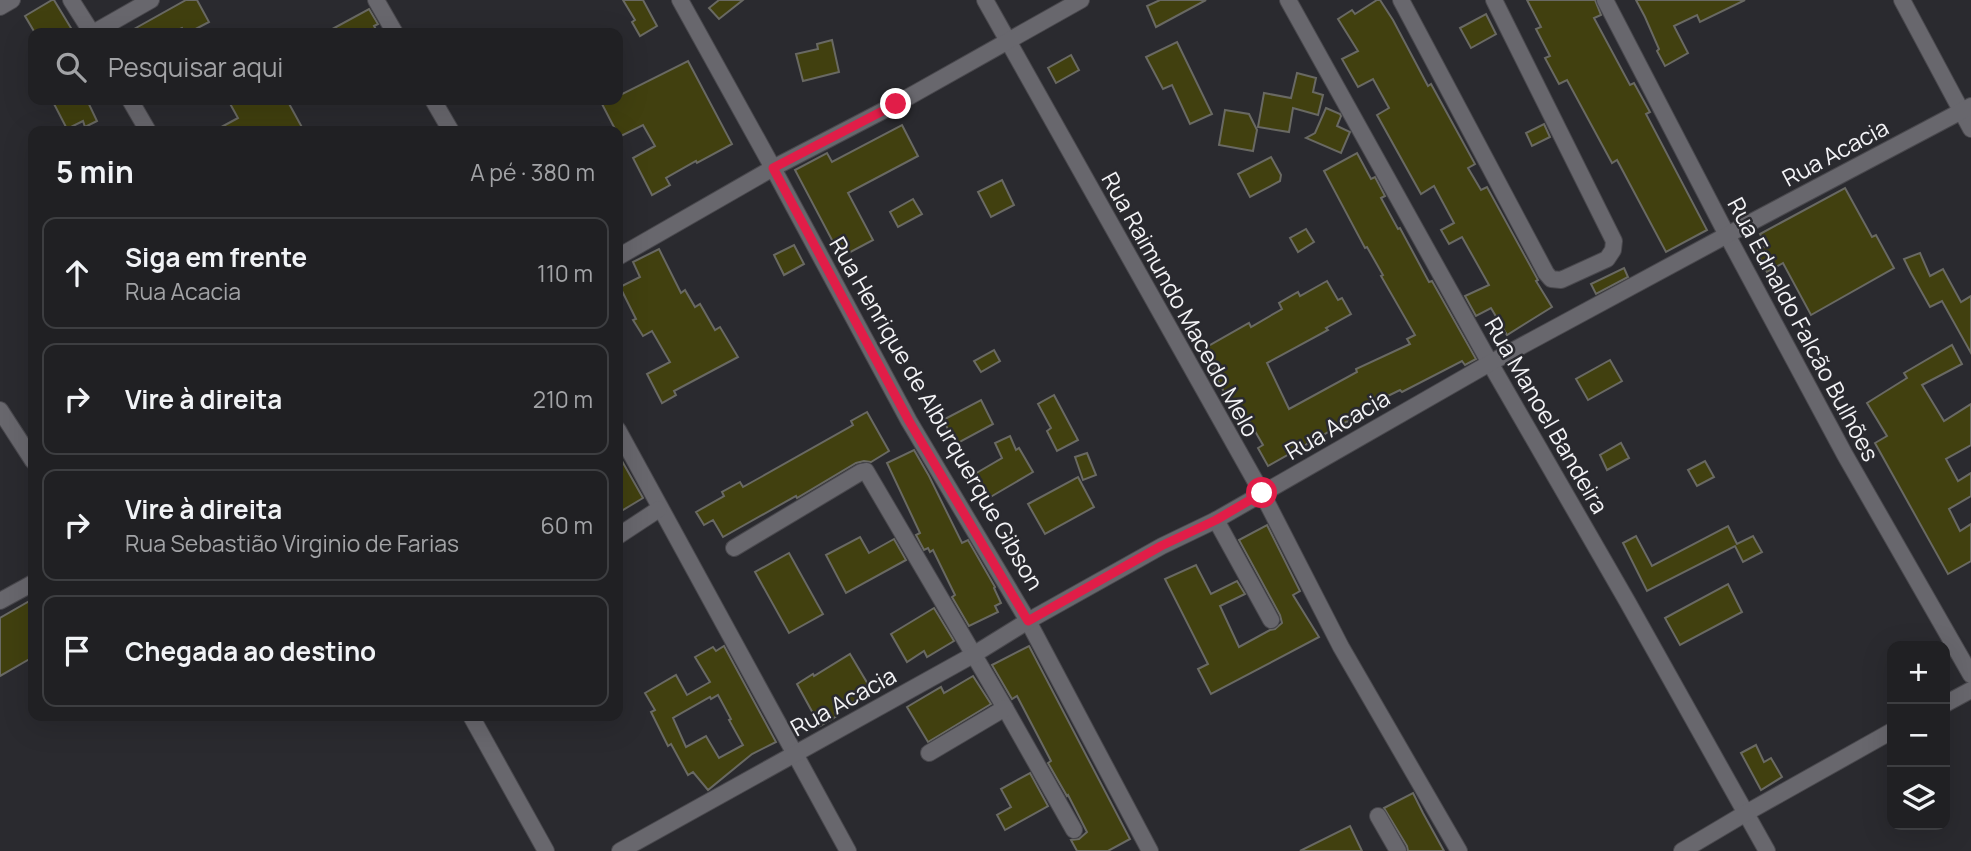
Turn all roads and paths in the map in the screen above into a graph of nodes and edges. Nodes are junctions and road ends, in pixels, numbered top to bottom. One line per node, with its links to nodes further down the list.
1 (12, 0): 13 (street)
2 (71, 0): 14 (street)
3 (151, 0): 15 (street)
4 (376, 0): 16 (street)
5 (680, 0): 24 (street, Rua Henrique de Alburquerque Gibson)
6 (985, 0): 17 (street, Rua Raimundo Macedo Melo)
7 (1081, 0): 17 (street)
8 (1288, 0): 27 (street, Rua Manoel Bandeira)
9 (1401, 0): 10 (street)
10 (1494, 0)
11 (1605, 0): 25 (street, Rua Ednaldo Falcão Bulhões)
12 (1902, 0): 20 (street)
13 (0, 7)
14 (90, 28)
15 (102, 28)
16 (392, 28)
17 (1007, 42): 24 (street); 31 (street, Rua Raimundo Macedo Melo)
18 (133, 105): 21 (street)
19 (436, 105): 22 (street)
20 (1966, 109): 23 (street); 25 (street, Rua Acacia)
21 (145, 126)
22 (449, 126)
23 (1971, 129)
24 (773, 168): 26 (street); 38 (street, Rua Henrique de Alburquerque Gibson)
25 (1727, 235): 27 (street, Rua Acacia); 41 (street, Rua Ednaldo Falcão Bulhões)
26 (623, 254)
27 (1490, 363): 31 (street, Rua Acacia); 49 (street, Rua Manoel Bandeira)
28 (0, 410): 30 (street)
29 (623, 440): 32 (street)
30 (28, 453)
31 (1262, 493): 33 (street, Rua Acacia); 57 (street, Rua Raimundo Macedo Melo)
32 (659, 509): 34 (street); 47 (street)
33 (1216, 520): 38 (street, Rua Acacia); 39 (street)
34 (623, 533)
35 (734, 548): 40 (street)
36 (28, 586): 37 (street)
37 (0, 601)
38 (1028, 621): 40 (street, Rua Acacia); 55 (street, Rua Henrique de Alburquerque Gibson)
39 (1271, 621)
40 (973, 654): 44 (street); 47 (street, Rua Acacia)
41 (1971, 675)
42 (1971, 690): 43 (street)
43 (1950, 701)
44 (1005, 708): 48 (street); 51 (street)
45 (474, 721): 52 (street)
46 (1887, 734): 49 (street)
47 (794, 753): 53 (street, Rua Acacia); 54 (street)
48 (929, 753)
49 (1746, 813): 58 (street); 59 (street, Rua Manoel Bandeira)
50 (1378, 816): 56 (street)
51 (1074, 830)
52 (547, 851)
53 (620, 851)
54 (848, 851)
55 (1150, 851)
56 (1398, 851)
57 (1459, 851)
58 (1682, 851)
59 (1767, 851)

